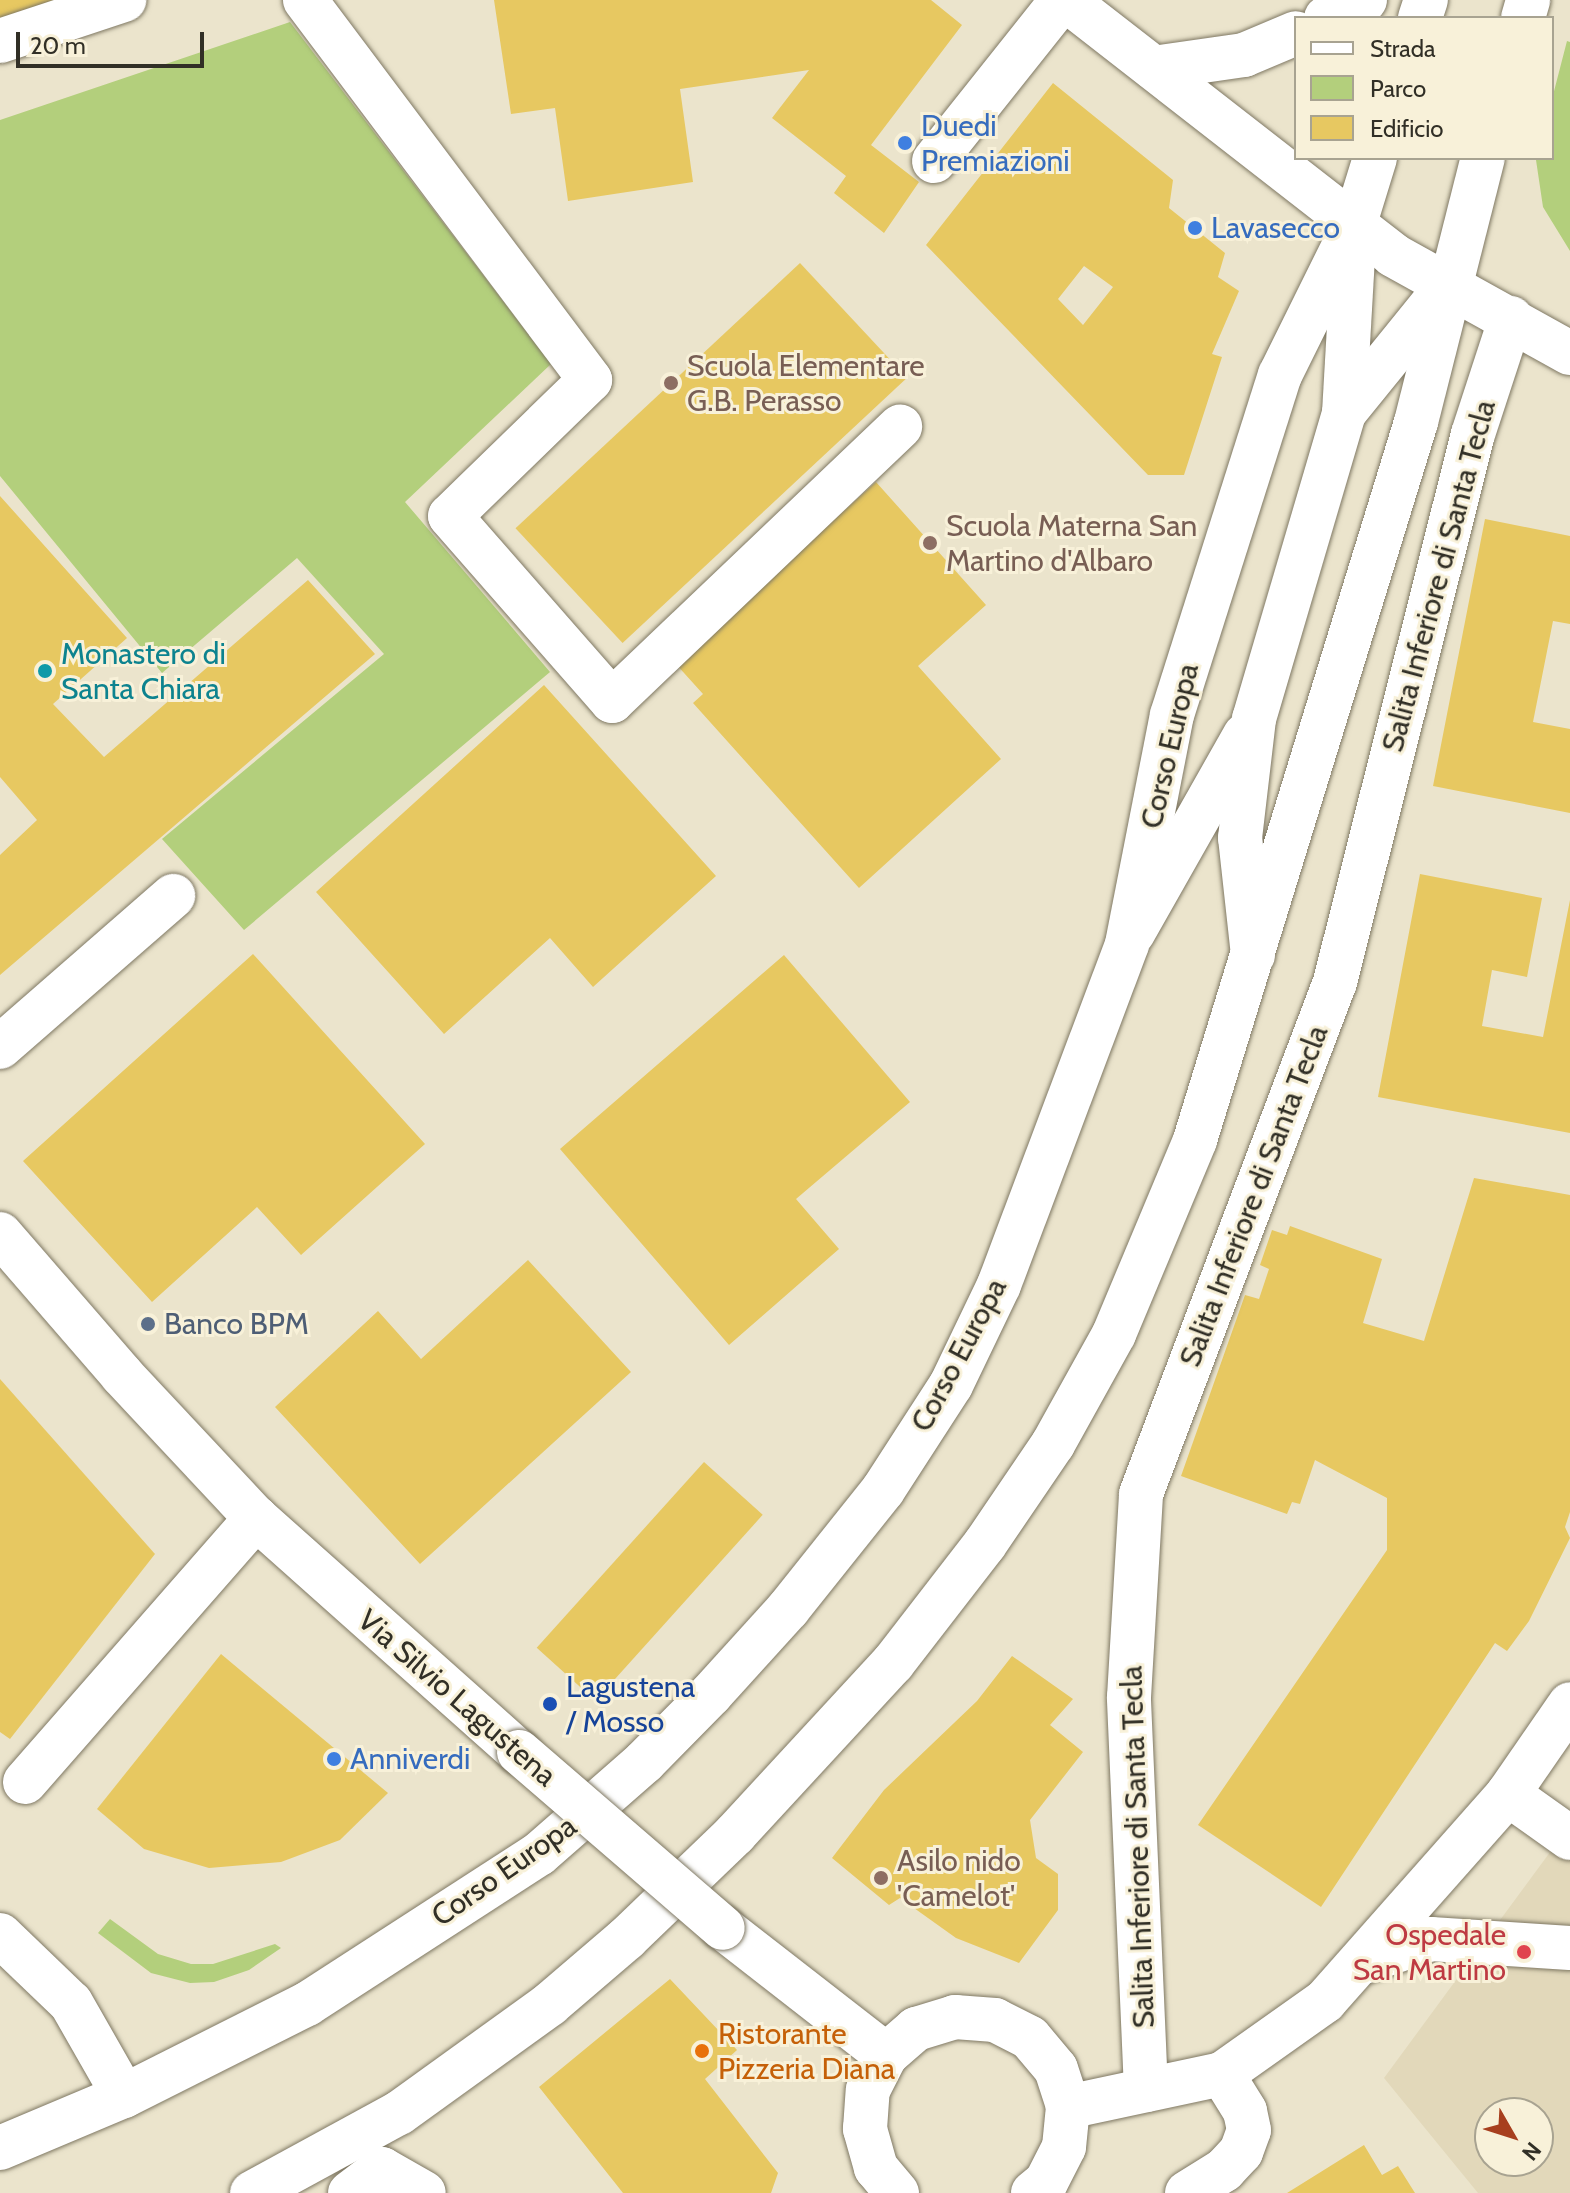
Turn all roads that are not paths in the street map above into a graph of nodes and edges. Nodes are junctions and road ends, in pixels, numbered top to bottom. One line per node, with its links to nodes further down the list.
1 (124, 0): 7 (street)
2 (305, 0): 17 (street)
3 (1064, 0): 8 (street); 11 (street)
4 (1365, 0): 5 (street)
5 (1330, 16)
6 (1294, 34): 8 (street)
7 (0, 41)
8 (1154, 68): 12 (street)
9 (1374, 160): 12 (street, Corso Europa)
10 (1482, 160): 13 (street)
11 (934, 161)
12 (1355, 223): 13 (street); 16 (street); 20 (street, Corso Europa)
13 (1447, 286): 14 (street); 16 (street); 21 (street)
14 (1511, 318): 15 (street); 35 (street, Salita Inferiore di Santa Tecla)
15 (1570, 353)
16 (1344, 413): 18 (street)
17 (900, 427)
18 (1254, 719): 20 (street); 21 (street)
19 (173, 896): 22 (street)
20 (1127, 944): 36 (street, Corso Europa)
21 (1253, 955): 39 (street)
22 (0, 1047)
23 (0, 1234): 24 (street, Via Silvio Lagustena)
24 (256, 1518): 26 (street); 33 (street, Via Silvio Lagustena, bridge)
25 (1570, 1704): 27 (street)
26 (25, 1782)
27 (1508, 1794): 28 (street); 31 (street)
28 (1570, 1838)
29 (0, 1935): 32 (street)
30 (1570, 1948): 31 (street)
31 (1359, 1964): 34 (street)
32 (16, 1971): 36 (street)
33 (886, 2055): 37 (street); 42 (street)
34 (1222, 2074): 35 (street); 44 (street)
35 (1146, 2090): 37 (street)
36 (124, 2096): 38 (street, Corso Europa)
37 (1068, 2107): 43 (street)
38 (0, 2148)
39 (252, 2193)
40 (350, 2193): 41 (street)
41 (424, 2193)
42 (897, 2193)
43 (1033, 2193)
44 (1187, 2193)

